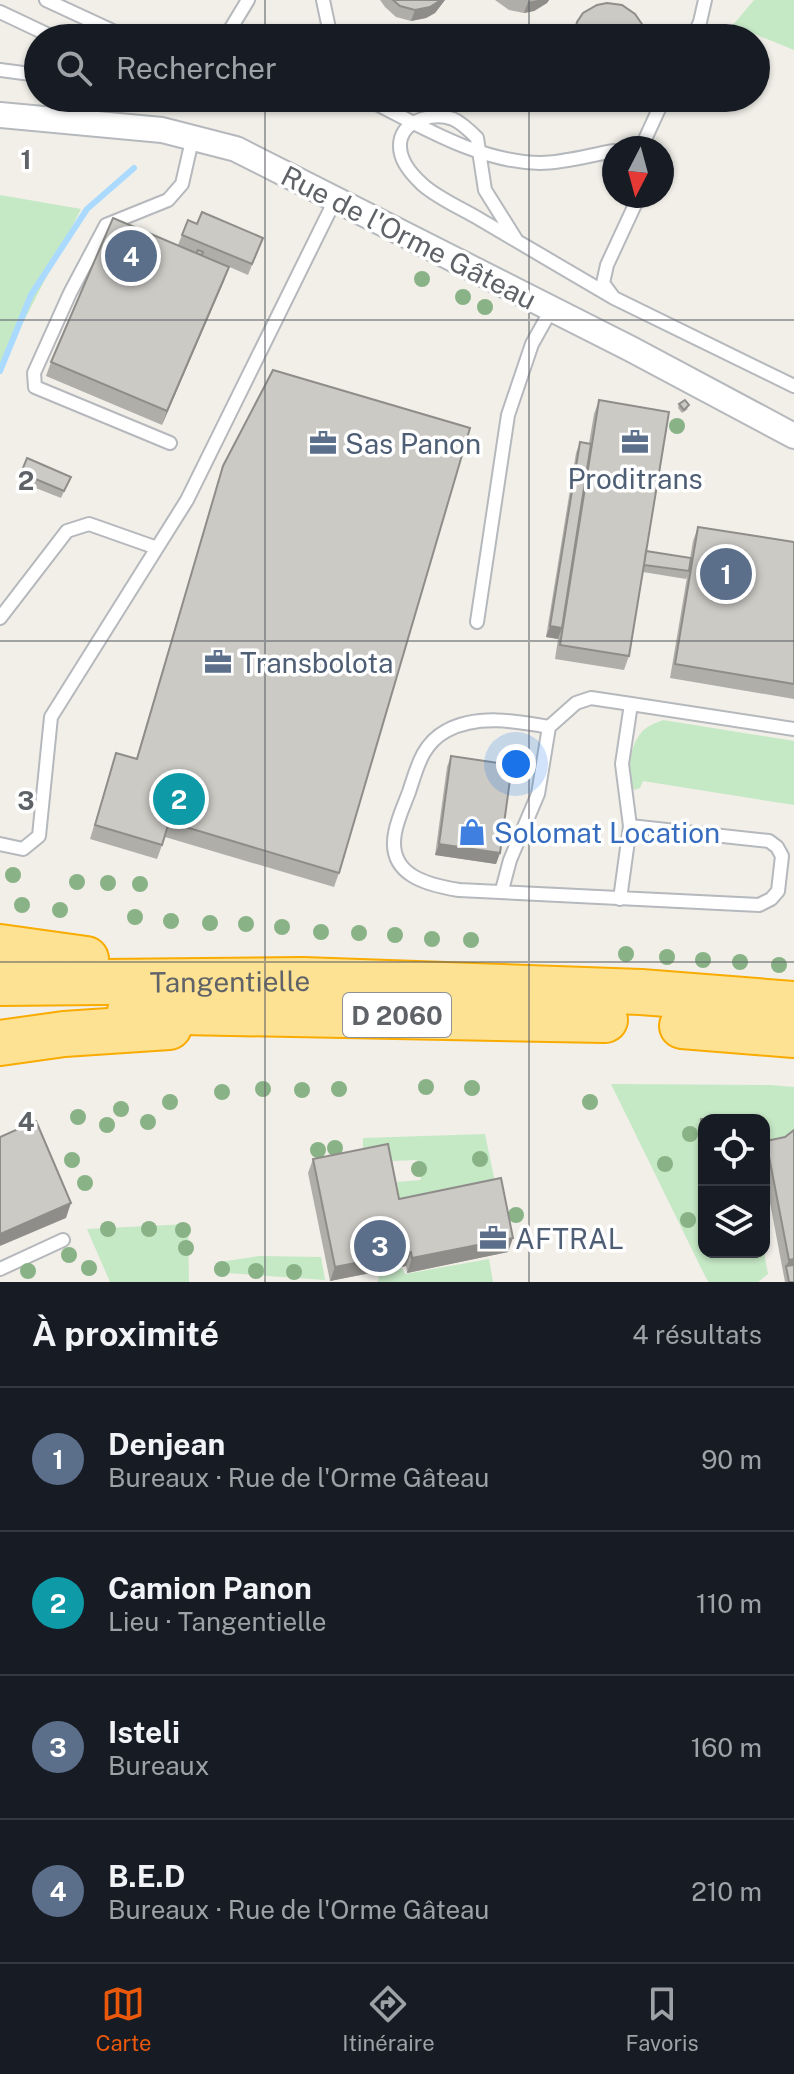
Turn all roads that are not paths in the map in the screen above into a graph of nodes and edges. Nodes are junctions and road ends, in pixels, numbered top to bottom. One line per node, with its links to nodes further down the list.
1 (46, 0): 7 (lane)
2 (248, 0): 8 (lane)
3 (323, 0): 9 (lane)
4 (705, 0): 10 (lane)
5 (0, 12): 6 (lane)
6 (25, 24)
7 (98, 24)
8 (233, 24)
9 (328, 24)
10 (699, 24)
11 (0, 70): 12 (lane)
12 (24, 73)
13 (394, 112): 16 (lane)
14 (658, 112): 18 (lane)
15 (0, 115): 17 (street, Rue de l'Orme Gâteau)
16 (414, 122): 19 (lane); 19 (lane); 23 (lane)
17 (193, 136): 21 (street, Rue de l'Orme Gâteau); 28 (lane)
18 (647, 136)
19 (479, 151): 20 (lane); 23 (lane)
20 (602, 153)
21 (336, 198): 25 (street, Rue de l'Orme Gâteau); 29 (lane)
22 (633, 208): 24 (lane)
23 (517, 241): 24 (lane)
24 (614, 298): 26 (lane)
25 (551, 310): 27 (street, Rue de l'Orme Gâteau); 31 (lane)
26 (794, 386)
27 (794, 436)
28 (170, 443)
29 (157, 548): 30 (lane); 36 (lane)
30 (0, 618)
31 (477, 622)
32 (631, 704): 33 (lane); 34 (lane); 35 (lane)
33 (549, 727): 37 (lane); 37 (lane)
34 (794, 729)
35 (630, 826): 38 (lane); 38 (lane)
36 (0, 844)
37 (502, 890): 38 (lane)
38 (620, 899)
39 (0, 947): 40 (highway)
40 (303, 980): 41 (highway, Tangentielle / D 2060); 42 (highway, Tangentielle / D 2060)
41 (0, 983)
42 (794, 1004)
43 (0, 1012): 44 (highway, Tangentielle / D 2060)
44 (487, 1016): 45 (highway, Tangentielle / D 2060); 46 (highway)
45 (794, 1035)
46 (0, 1043)
47 (63, 1240): 48 (lane)
48 (0, 1269)

